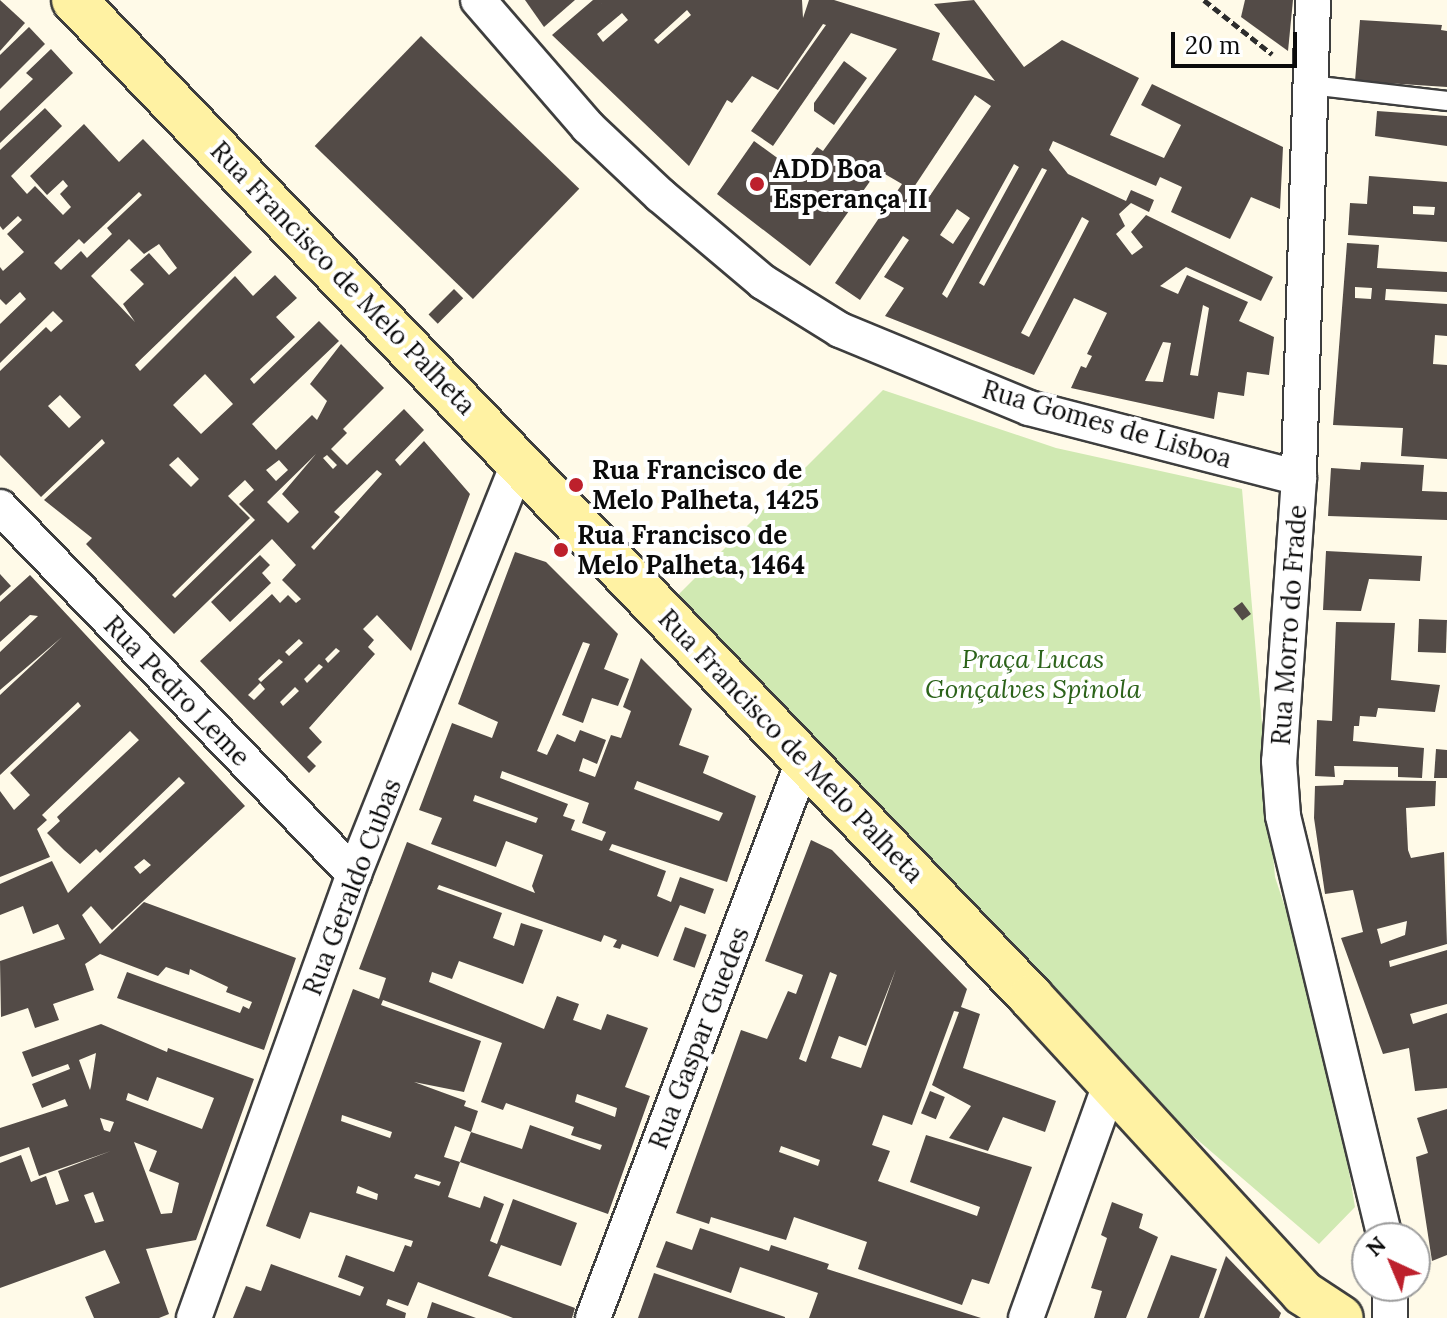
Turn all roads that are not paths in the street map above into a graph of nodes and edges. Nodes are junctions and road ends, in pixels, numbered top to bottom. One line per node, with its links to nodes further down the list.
1 (74, 0): 6 (main road, Rua Francisco de Melo Palheta)
2 (478, 0): 7 (street, Rua Gomes de Lisboa)
3 (1313, 0): 4 (street, Rua Morro do Frade)
4 (1311, 85): 5 (lane); 7 (street, Rua Morro do Frade)
5 (1447, 101)
6 (519, 461): 9 (main road, Rua Francisco de Melo Palheta); 10 (street, Rua Geraldo Cubas)
7 (1299, 478): 12 (street, Rua Morro do Frade)
8 (0, 507): 10 (street, Rua Pedro Leme)
9 (804, 759): 11 (main road, Rua Francisco de Melo Palheta); 14 (street, Rua Gaspar Guedes)
10 (354, 874): 13 (street, Rua Geraldo Cubas)
11 (1111, 1082): 15 (street); 16 (main road, Rua Francisco de Melo Palheta)
12 (1381, 1222)
13 (194, 1318)
14 (593, 1318)
15 (1026, 1318)
16 (1341, 1318)

